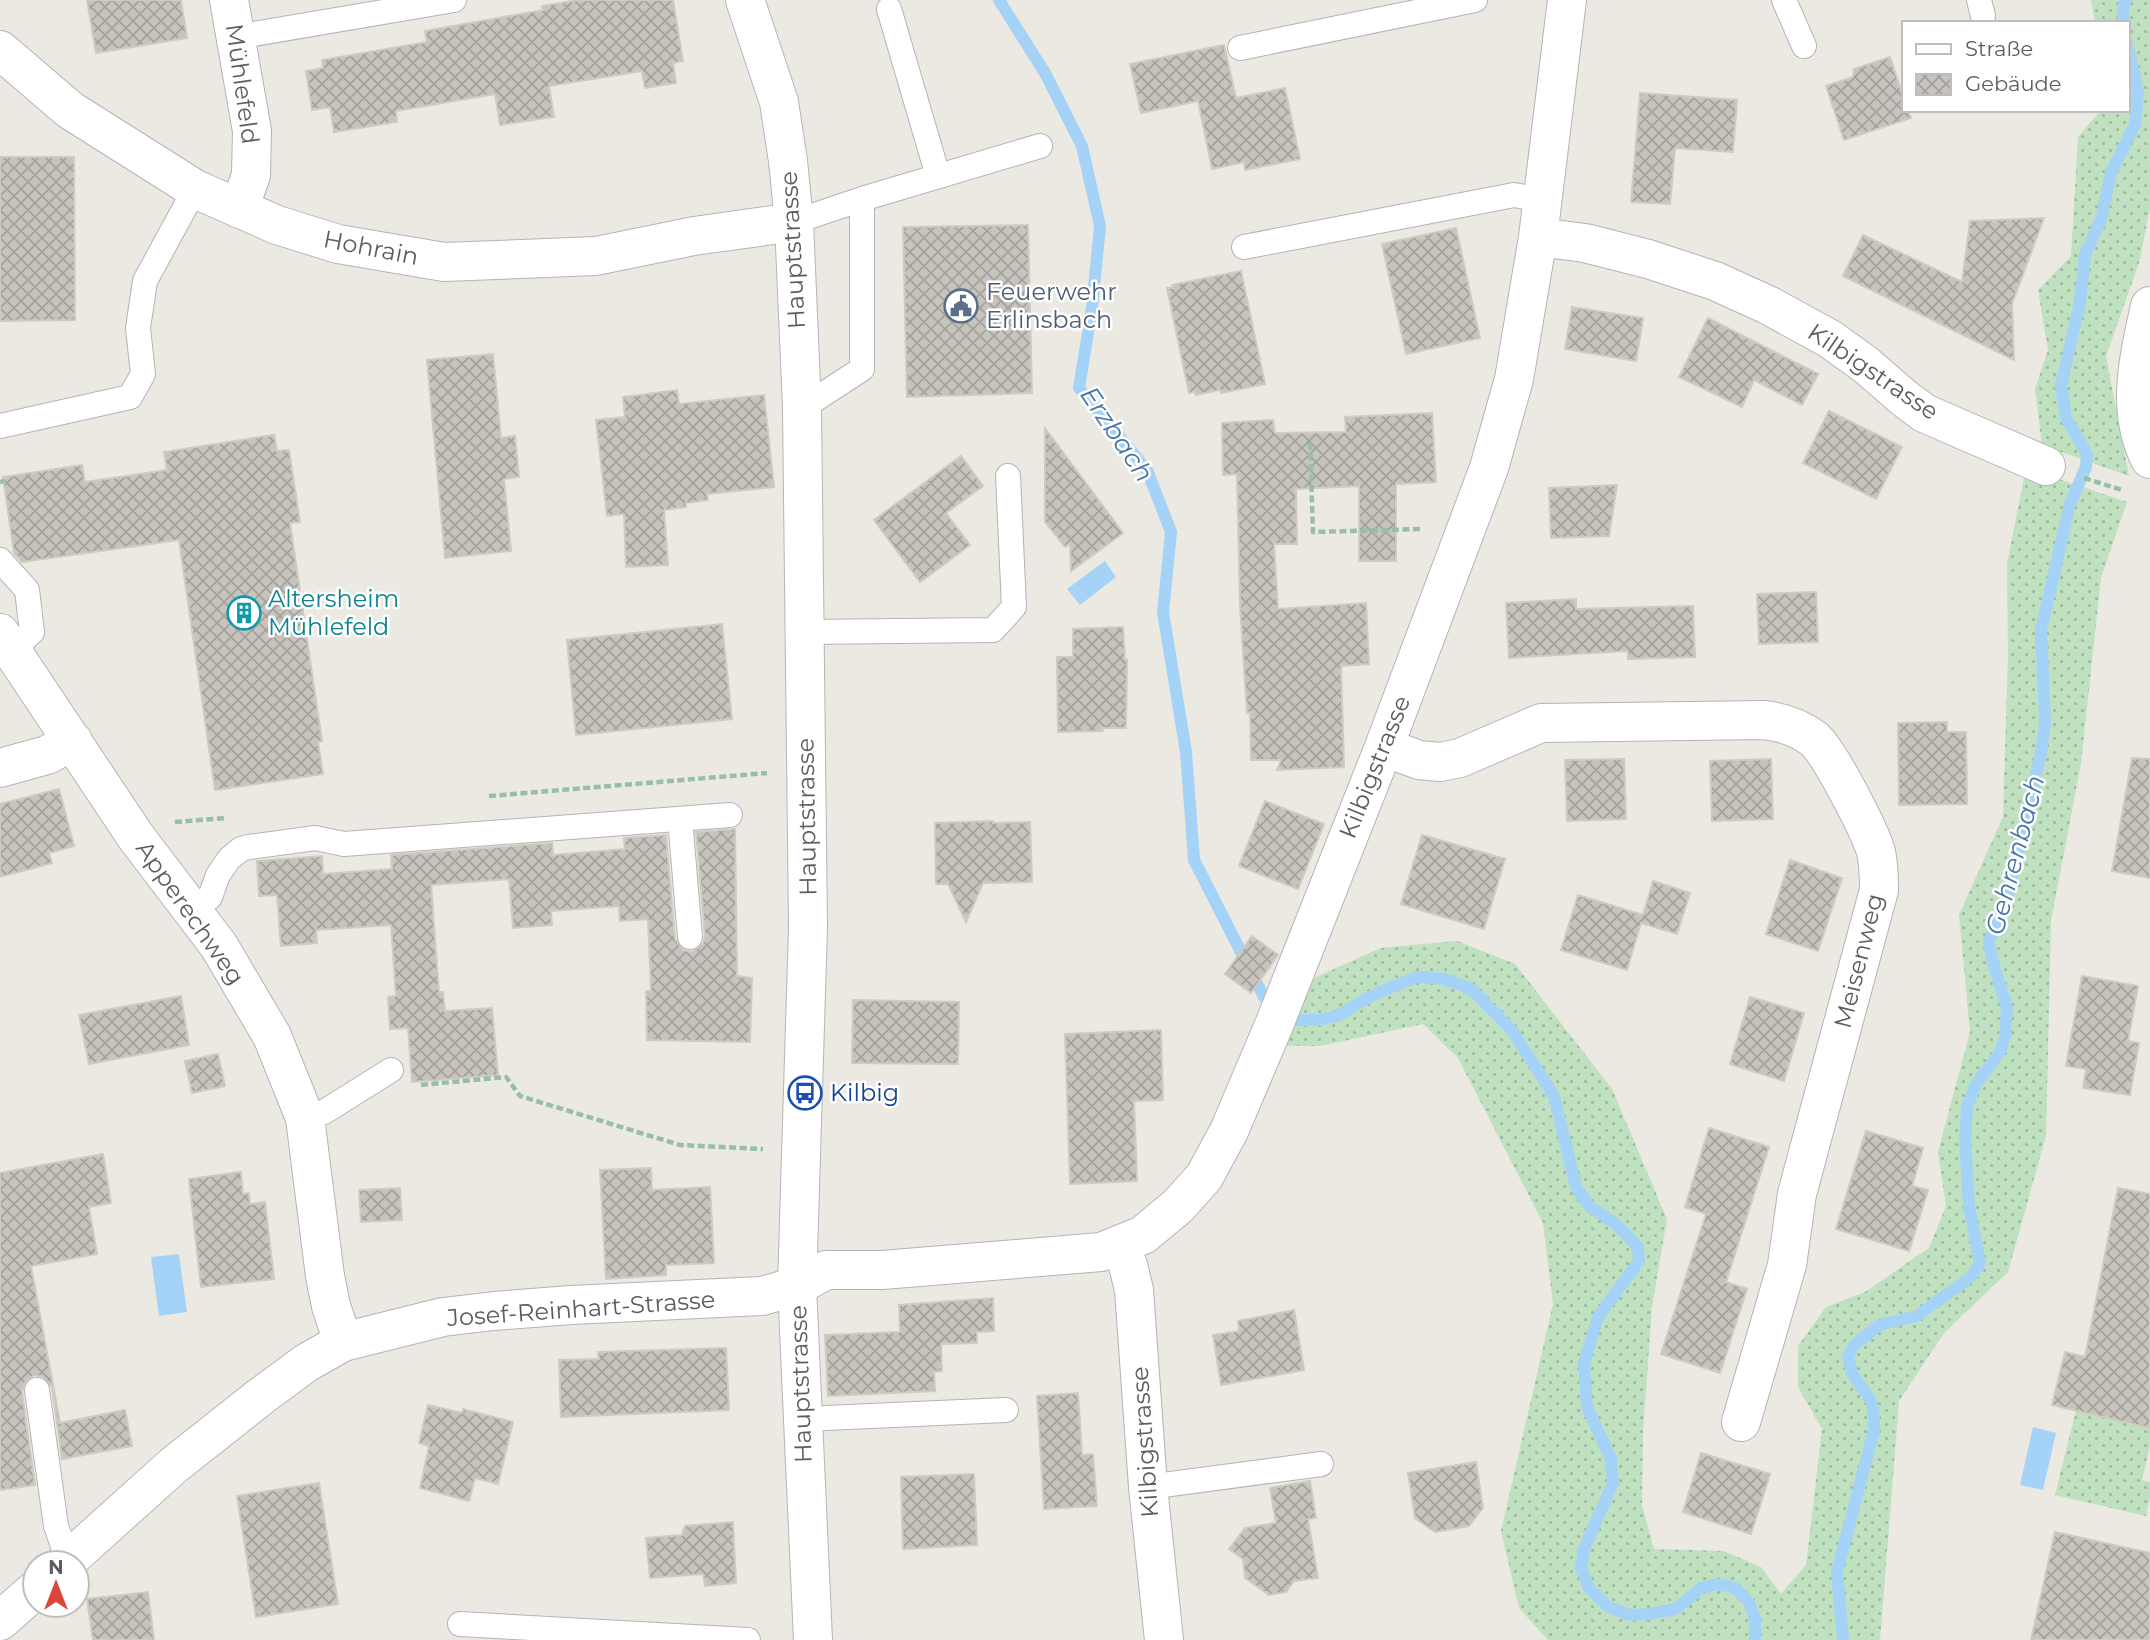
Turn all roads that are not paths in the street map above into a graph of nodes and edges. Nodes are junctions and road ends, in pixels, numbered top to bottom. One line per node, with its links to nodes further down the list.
1 (229, 0): 8 (street, Mühlefeld)
2 (454, 0): 8 (lane)
3 (745, 0): 18 (street, Hauptstrasse)
4 (1475, 0): 10 (lane)
5 (1567, 0): 17 (street, Kilbigstrasse)
6 (1784, 0): 9 (lane)
7 (889, 9): 13 (lane)
8 (236, 37): 16 (street, Mühlefeld)
9 (1804, 46)
10 (1240, 48)
11 (0, 50): 14 (street, Hohrain)
12 (1040, 146): 13 (lane)
13 (938, 176): 15 (lane)
14 (195, 189): 16 (street, Hohrain); 22 (lane)
15 (862, 199): 18 (lane); 21 (lane)
16 (239, 209): 18 (street, Hohrain)
17 (1541, 219): 19 (lane); 24 (street, Kilbigstrasse); 30 (street, Kilbigstrasse)
18 (794, 222): 21 (street, Hauptstrasse)
19 (1244, 247)
20 (2150, 306): 23 (street)
21 (802, 408): 27 (street, Hauptstrasse)
22 (0, 426)
23 (2150, 459)
24 (2046, 466)
25 (1009, 477): 27 (lane)
26 (0, 560): 28 (lane)
27 (804, 632): 39 (street, Hauptstrasse)
28 (6, 642): 29 (street, Apperechweg)
29 (73, 741): 31 (street); 34 (street, Apperechweg)
30 (1384, 747): 38 (street, Kilbigstrasse); 44 (street, Meisenweg)
31 (0, 768)
32 (730, 815): 33 (lane)
33 (680, 818): 34 (lane); 35 (lane)
34 (192, 911): 37 (street, Apperechweg)
35 (690, 936)
36 (391, 1070): 37 (lane)
37 (305, 1118): 40 (street, Apperechweg)
38 (1119, 1246): 39 (street, Kilbigstrasse); 46 (street, Kilbigstrasse)
39 (797, 1286): 40 (street, Josef-Reinhart-Strasse); 43 (street, Hauptstrasse)
40 (343, 1342): 48 (street, Josef-Reinhart-Strasse)
41 (37, 1390): 47 (lane)
42 (1006, 1410): 43 (lane)
43 (803, 1419): 53 (street, Hauptstrasse)
44 (1741, 1422)
45 (1321, 1464): 46 (lane)
46 (1148, 1488): 54 (street, Kilbigstrasse)
47 (63, 1549)
48 (81, 1549)
49 (21, 1602): 50 (street)
50 (0, 1621)
51 (460, 1624): 52 (lane)
52 (748, 1640)
53 (813, 1640)
54 (1164, 1640)

